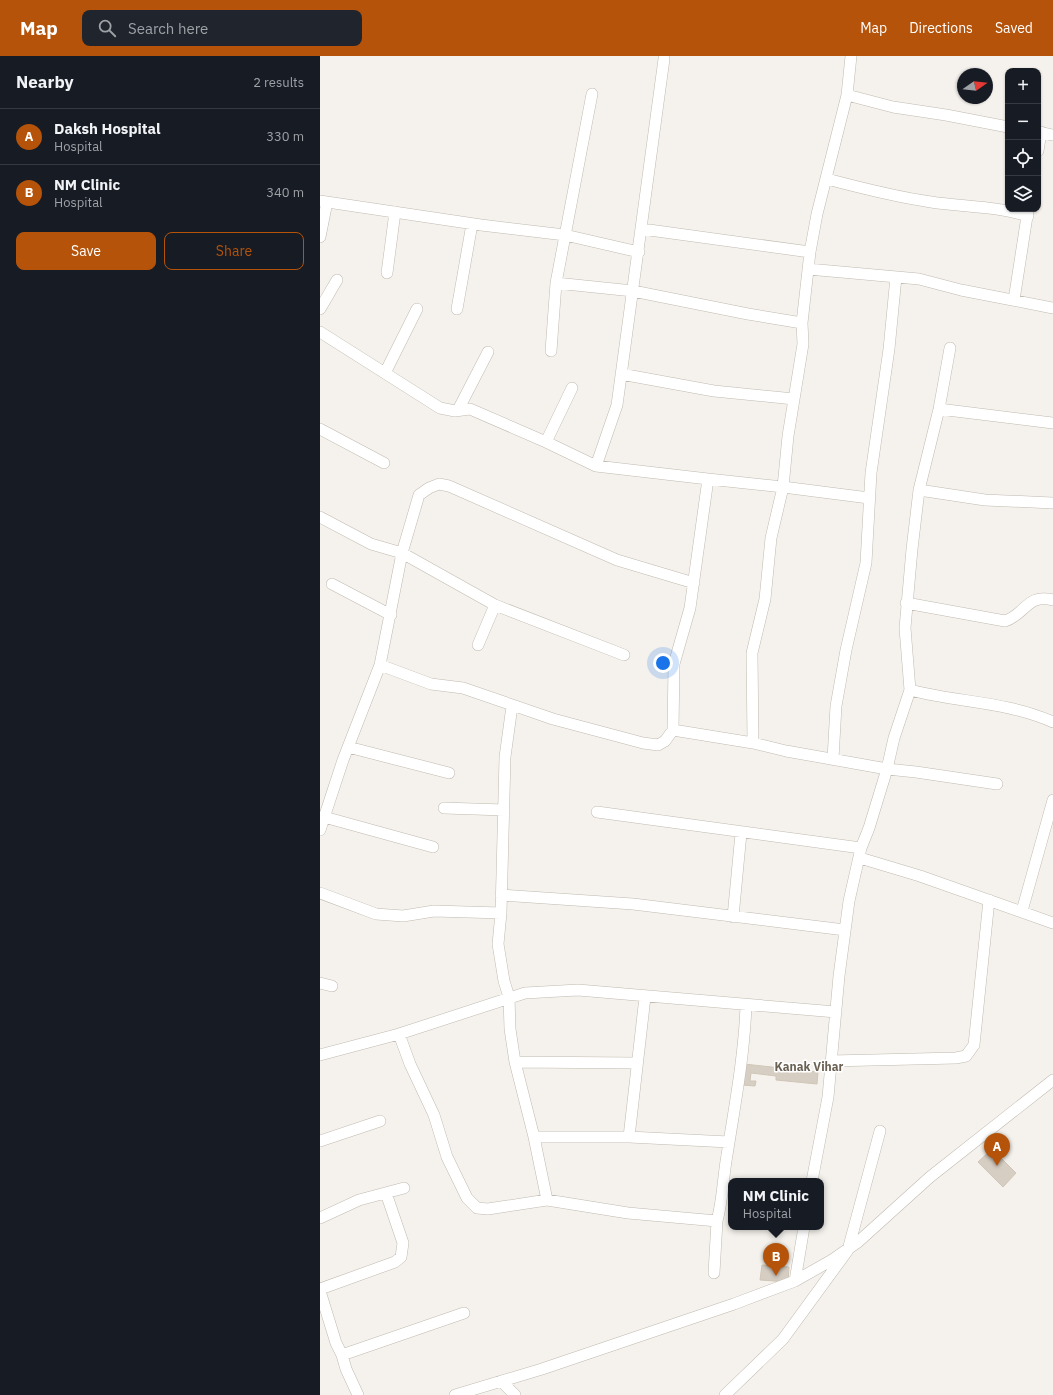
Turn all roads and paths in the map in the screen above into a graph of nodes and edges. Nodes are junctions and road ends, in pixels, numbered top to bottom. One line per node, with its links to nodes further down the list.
1 (851, 56): 4 (street)
2 (664, 59): 14 (street)
3 (592, 94): 15 (street)
4 (847, 95): 5 (street); 8 (street)
5 (1005, 126)
6 (1041, 132): 7 (street)
7 (1053, 135)
8 (827, 179): 10 (street); 18 (street)
9 (324, 201): 11 (street); 16 (street)
10 (1005, 209)
11 (395, 212): 13 (street); 20 (street)
12 (1028, 212): 25 (street)
13 (472, 224): 15 (street); 29 (street)
14 (642, 229): 17 (street); 18 (street)
15 (565, 235): 17 (street); 23 (street)
16 (320, 237)
17 (639, 252): 24 (street)
18 (810, 252): 19 (street)
19 (808, 269): 21 (street); 30 (street)
20 (387, 273)
21 (896, 277): 25 (street); 49 (street)
22 (338, 280): 28 (street)
23 (556, 283): 24 (street); 33 (street)
24 (633, 291): 30 (street); 36 (street)
25 (1014, 300): 27 (street)
26 (417, 308): 35 (street)
27 (1053, 308)
28 (320, 309)
29 (456, 309)
30 (802, 323): 38 (street)
31 (320, 332): 35 (street)
32 (950, 348): 39 (street)
33 (550, 351)
34 (488, 352): 40 (street)
35 (385, 373): 40 (street)
36 (621, 374): 38 (street); 45 (street)
37 (572, 388): 43 (street)
38 (794, 399): 47 (street)
39 (939, 409): 41 (street); 48 (street)
40 (458, 410): 43 (street)
41 (1053, 423)
42 (320, 429): 44 (street)
43 (546, 442): 45 (street)
44 (384, 464)
45 (596, 466): 46 (street)
46 (708, 479): 47 (street); 53 (street)
47 (783, 487): 49 (street); 66 (street)
48 (919, 490): 50 (street); 56 (street)
49 (869, 498): 68 (street)
50 (1053, 502)
51 (320, 516): 52 (street)
52 (402, 553): 53 (street); 57 (street); 58 (street)
53 (694, 583): 65 (street)
54 (332, 584): 58 (street)
55 (1053, 600): 56 (street)
56 (906, 604): 62 (street)
57 (495, 605): 59 (street); 60 (street)
58 (391, 615): 61 (street)
59 (478, 645)
60 (624, 655)
61 (380, 665): 63 (street); 67 (street)
62 (910, 690): 64 (street); 69 (street)
63 (512, 706): 65 (street); 74 (street)
64 (1053, 722)
65 (673, 730): 66 (street)
66 (753, 743): 68 (street)
67 (348, 747): 70 (street); 76 (street)
68 (833, 759): 69 (street)
69 (887, 769): 71 (street); 80 (street)
70 (449, 773)
71 (997, 784)
72 (1053, 800): 84 (street)
73 (444, 808): 74 (street)
74 (504, 810): 82 (street)
75 (597, 812): 78 (street)
76 (324, 817): 77 (street); 79 (street)
77 (320, 830)
78 (742, 833): 80 (street); 86 (street)
79 (433, 847)
80 (860, 853): 83 (street); 88 (street)
81 (320, 893): 85 (street)
82 (502, 895): 85 (street); 86 (street)
83 (989, 900): 84 (street); 97 (street)
84 (1022, 911): 87 (street)
85 (501, 913): 92 (street)
86 (733, 917): 88 (street)
87 (1053, 923)
88 (845, 930): 94 (street)
89 (320, 983): 90 (street)
90 (332, 986)
91 (645, 996): 92 (street); 93 (street); 99 (street)
92 (509, 998): 95 (street); 98 (street)
93 (746, 1006): 94 (street); 106 (street)
94 (836, 1012): 97 (street)
95 (399, 1034): 96 (street); 110 (street)
96 (320, 1055)
97 (832, 1061): 107 (street)
98 (515, 1062): 99 (street); 103 (street)
99 (637, 1063): 104 (street)
100 (1053, 1080): 114 (street)
101 (380, 1121): 105 (street)
102 (880, 1131): 114 (street)
103 (534, 1137): 104 (street); 110 (street)
104 (629, 1137): 106 (street)
105 (320, 1141)
106 (729, 1142): 112 (street)
107 (813, 1178)
108 (404, 1188): 109 (street)
109 (386, 1193): 111 (street); 117 (street)
110 (547, 1200): 112 (street)
111 (320, 1218)
112 (717, 1221): 115 (street)
113 (804, 1230): 116 (street)
114 (848, 1250): 116 (street); 124 (street)
115 (714, 1273)
116 (795, 1281): 120 (street)
117 (320, 1290): 119 (street)
118 (464, 1313): 119 (street)
119 (342, 1354): 121 (street)
120 (501, 1381): 122 (street); 123 (street)
121 (358, 1395)
122 (455, 1395)
123 (515, 1395)
124 (725, 1395)

